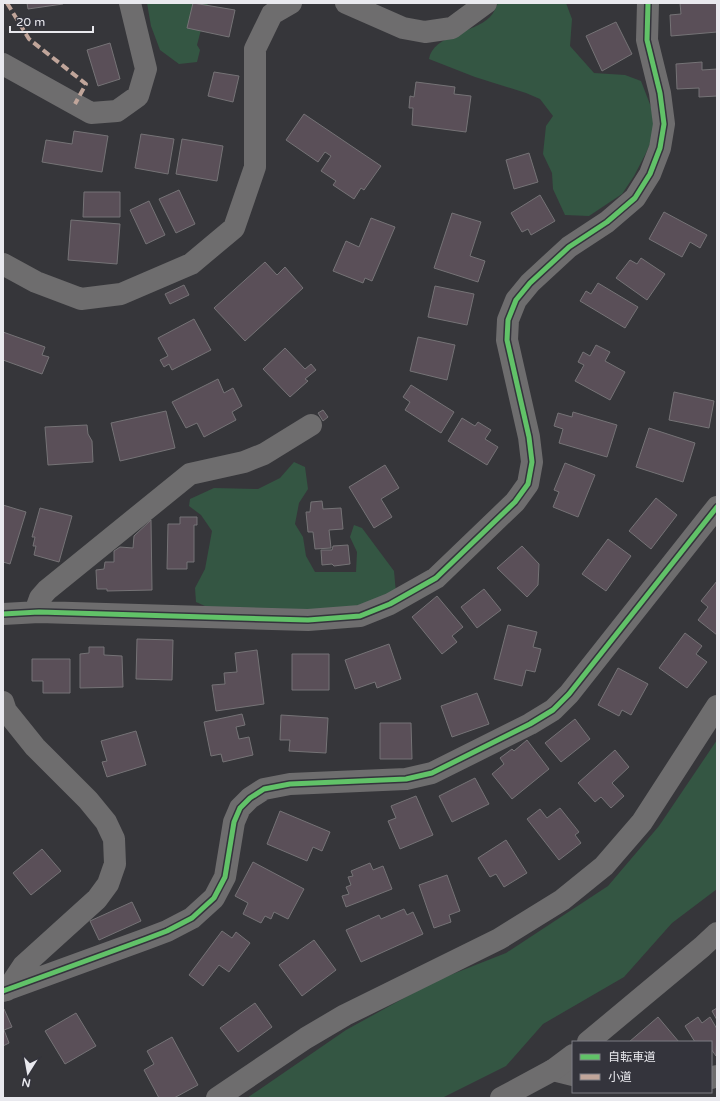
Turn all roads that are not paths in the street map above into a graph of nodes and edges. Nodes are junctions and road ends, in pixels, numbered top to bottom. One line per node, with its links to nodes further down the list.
1 (130, 3): 6 (street)
2 (291, 3): 7 (street)
3 (346, 3): 4 (street)
4 (486, 3)
5 (648, 3): 10 (street)
6 (3, 64)
7 (3, 264)
8 (311, 425): 10 (street)
9 (717, 507): 15 (street)
10 (35, 612): 11 (street)
11 (3, 614)
12 (3, 702): 15 (street)
13 (717, 706): 19 (street)
14 (717, 933): 16 (street)
15 (5, 990)
16 (589, 1041)
17 (572, 1057): 18 (street)
18 (563, 1073): 20 (street)
19 (217, 1098)
20 (501, 1098)

